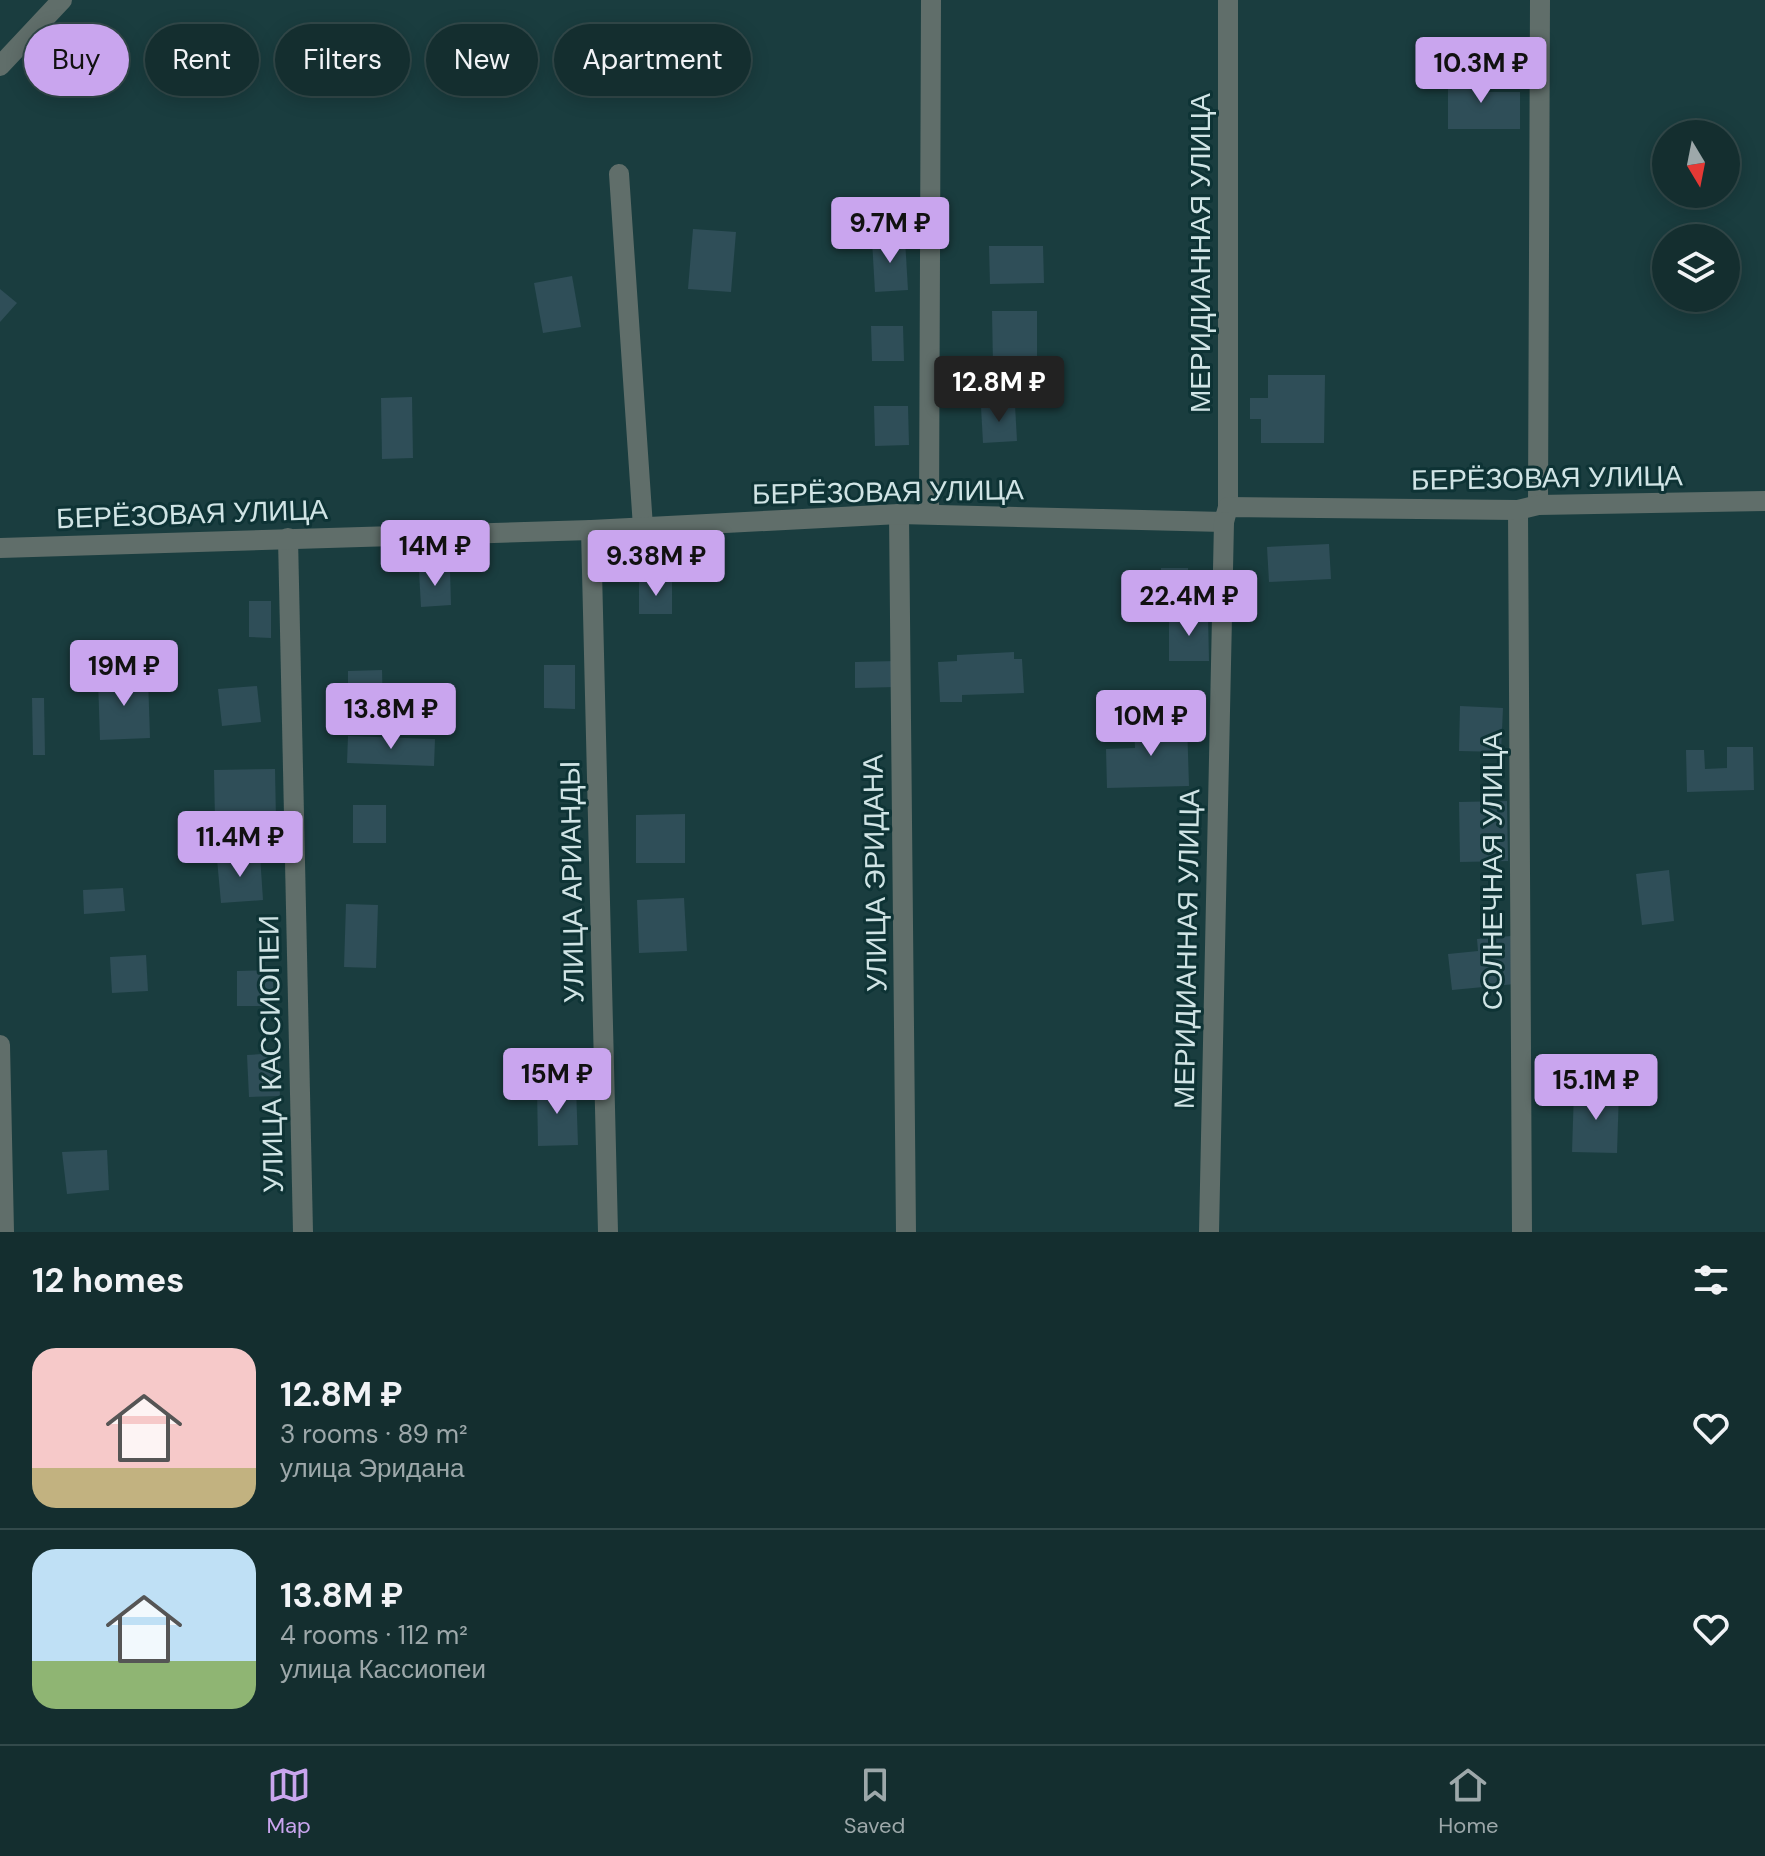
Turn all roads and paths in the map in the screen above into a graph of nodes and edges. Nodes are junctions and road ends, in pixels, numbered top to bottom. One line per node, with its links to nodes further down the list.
1 (62, 0): 5 (street)
2 (931, 0): 10 (street)
3 (1228, 0): 11 (street, МЕРИДИАННАЯ УЛИЦА)
4 (1540, 0): 8 (street, СОЛНЕЧНАЯ УЛИЦА)
5 (0, 66)
6 (619, 174): 12 (street)
7 (1765, 501): 8 (street, БЕРЁЗОВАЯ УЛИЦА)
8 (1528, 508): 11 (street, БЕРЁЗОВАЯ УЛИЦА); 22 (street, СОЛНЕЧНАЯ УЛИЦА)
9 (899, 514): 10 (street, БЕРЁЗОВАЯ УЛИЦА); 12 (street, БЕРЁЗОВАЯ УЛИЦА); 20 (street, УЛИЦА ЭРИДАНА)
10 (929, 514): 11 (street, БЕРЁЗОВАЯ УЛИЦА)
11 (1226, 515): 21 (street, МЕРИДИАННАЯ УЛИЦА)
12 (643, 527): 13 (street, БЕРЁЗОВАЯ УЛИЦА)
13 (591, 530): 14 (street, БЕРЁЗОВАЯ УЛИЦА); 19 (street, УЛИЦА АРИАНДЫ)
14 (288, 538): 15 (street, БЕРЁЗОВАЯ УЛИЦА); 18 (street, УЛИЦА КАССИОПЕИ)
15 (0, 548)
16 (0, 1045): 17 (street)
17 (4, 1232)
18 (303, 1232)
19 (608, 1232)
20 (906, 1232)
21 (1209, 1232)
22 (1522, 1232)

